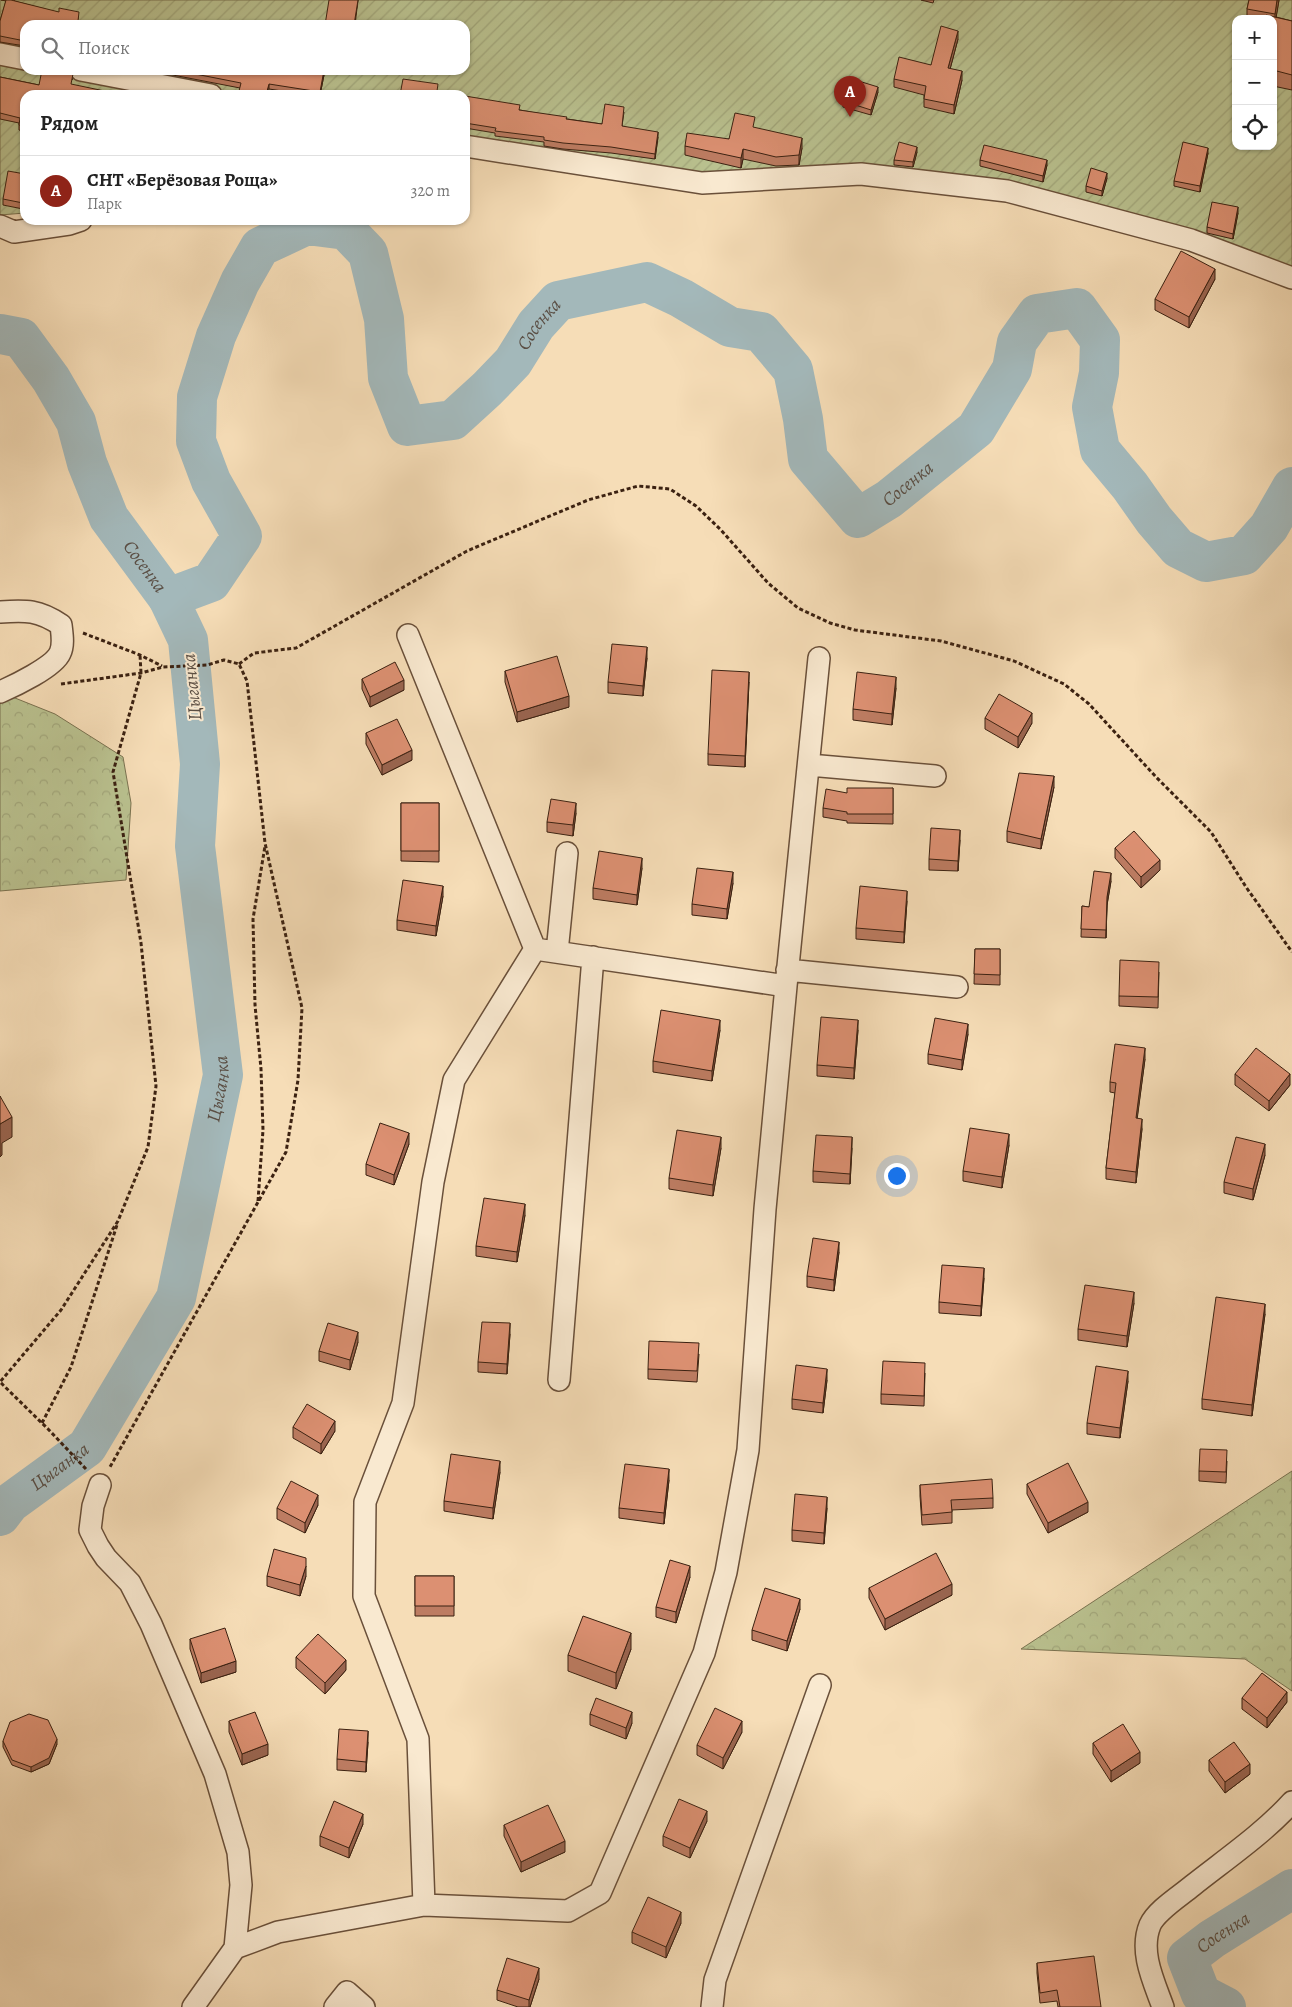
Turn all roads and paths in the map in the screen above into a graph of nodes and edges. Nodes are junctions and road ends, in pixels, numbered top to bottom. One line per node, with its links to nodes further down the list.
1 (0, 54): 2 (street)
2 (20, 58)
3 (107, 75): 4 (street)
4 (185, 90)
5 (470, 147): 8 (street)
6 (62, 225): 7 (street)
7 (0, 226)
8 (1292, 278)
9 (0, 612): 10 (street)
10 (61, 625): 12 (path); 18 (street)
11 (408, 635): 23 (street)
12 (140, 655): 15 (path); 16 (path)
13 (819, 658): 19 (street)
14 (239, 664): 15 (path); 21 (path); 25 (path)
15 (163, 667): 16 (path)
16 (141, 673): 17 (path); 30 (path)
17 (58, 684)
18 (0, 692)
19 (808, 765): 20 (street); 27 (street)
20 (935, 776)
21 (265, 843): 29 (path); 29 (path)
22 (567, 853): 24 (street)
23 (535, 949): 24 (street); 36 (street)
24 (557, 952): 26 (street)
25 (1292, 952)
26 (593, 958): 27 (street); 31 (street)
27 (786, 978): 28 (street); 36 (street)
28 (957, 987)
29 (258, 1203): 33 (path)
30 (118, 1220): 32 (path); 32 (path)
31 (560, 1380)
32 (42, 1423): 33 (path)
33 (94, 1478): 37 (street)
34 (820, 1685): 41 (street)
35 (1292, 1802): 42 (street)
36 (424, 1905): 37 (street)
37 (235, 1948): 38 (street)
38 (193, 2007)
39 (335, 2007): 40 (street)
40 (364, 2007)
41 (712, 2007)
42 (1163, 2007)

